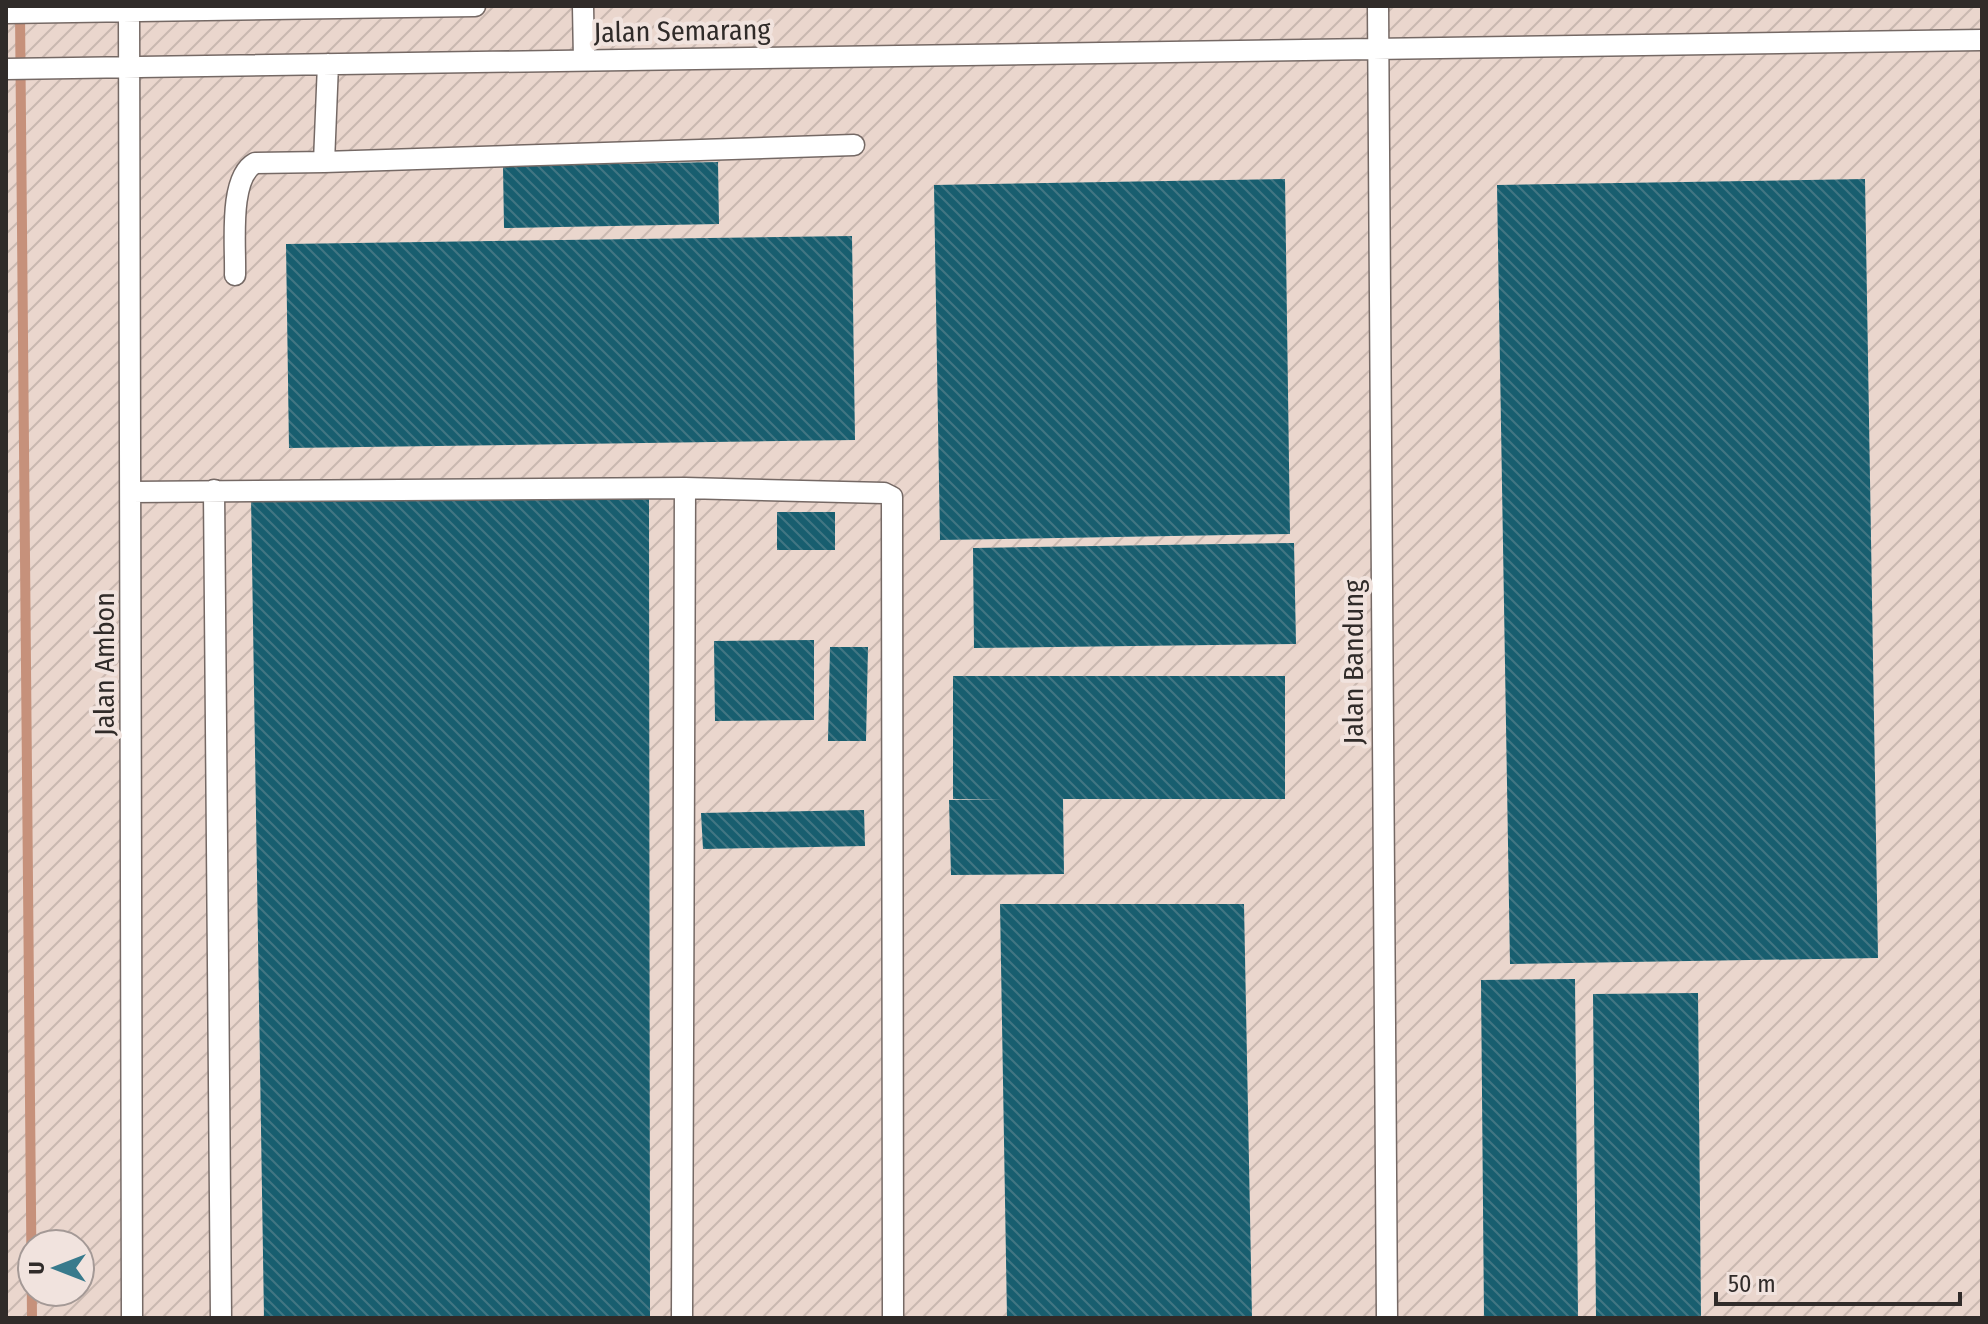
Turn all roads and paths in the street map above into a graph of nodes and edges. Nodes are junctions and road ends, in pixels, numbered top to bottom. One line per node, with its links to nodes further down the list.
1 (393, 6): 2 (lane); 5 (lane)
2 (475, 6)
3 (583, 6): 9 (lane)
4 (1378, 6): 8 (lane, Jalan Bandung)
5 (129, 10): 6 (lane); 11 (lane, Jalan Ambon)
6 (6, 13)
7 (1982, 40): 8 (lane, Jalan Semarang)
8 (1376, 49): 9 (lane, Jalan Semarang); 23 (lane, Jalan Bandung)
9 (584, 60): 10 (lane, Jalan Semarang)
10 (328, 64): 11 (lane, Jalan Semarang); 14 (lane)
11 (130, 67): 12 (lane, Jalan Semarang); 18 (lane, Jalan Ambon)
12 (6, 69)
13 (854, 145): 14 (lane)
14 (324, 162): 15 (lane)
15 (235, 275)
16 (685, 488): 17 (lane); 21 (lane); 22 (lane)
17 (214, 490): 18 (lane); 20 (lane)
18 (132, 492): 19 (lane, Jalan Ambon)
19 (132, 1318)
20 (221, 1318)
21 (682, 1318)
22 (893, 1318)
23 (1387, 1318)

